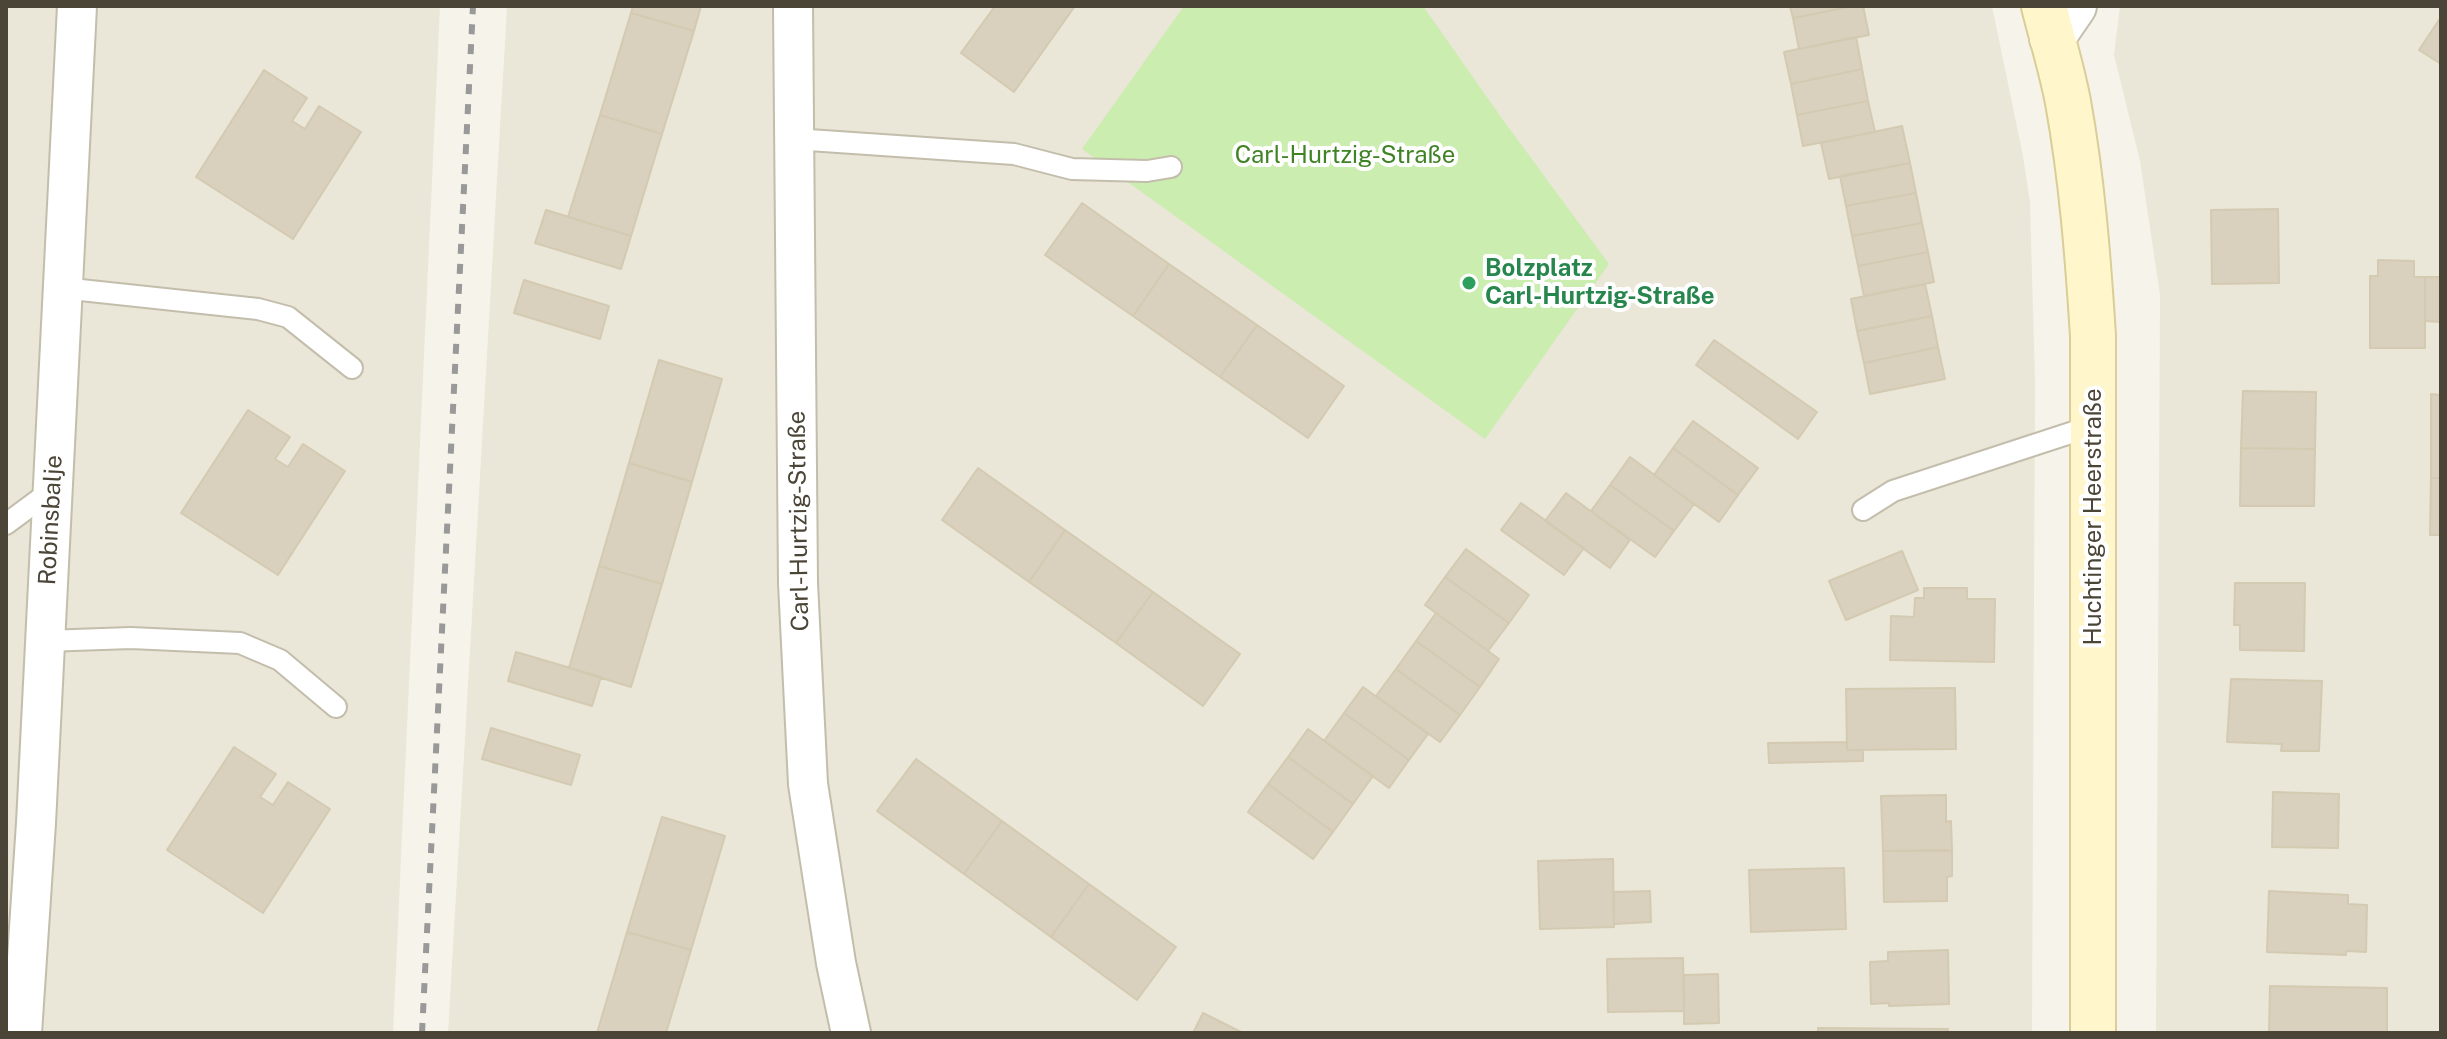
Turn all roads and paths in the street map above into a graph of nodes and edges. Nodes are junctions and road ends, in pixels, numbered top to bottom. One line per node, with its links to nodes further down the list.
1 (77, 6): 6 (street, Robinsbalje)
2 (793, 6): 4 (street, Carl-Hurtzig-Straße)
3 (2057, 17): 8 (main road, Huchtinger Heerstraße)
4 (794, 139): 5 (lane); 16 (street, Carl-Hurtzig-Straße)
5 (1171, 167)
6 (62, 288): 7 (lane); 9 (street, Robinsbalje)
7 (352, 368)
8 (2095, 425): 10 (lane); 17 (main road, Huchtinger Heerstraße)
9 (52, 490): 11 (lane); 12 (street, Robinsbalje)
10 (1863, 510)
11 (6, 524)
12 (45, 641): 13 (lane); 14 (street, Robinsbalje)
13 (336, 707)
14 (21, 821): 15 (street, Robinsbalje)
15 (22, 1033)
16 (851, 1033)
17 (2093, 1033)

